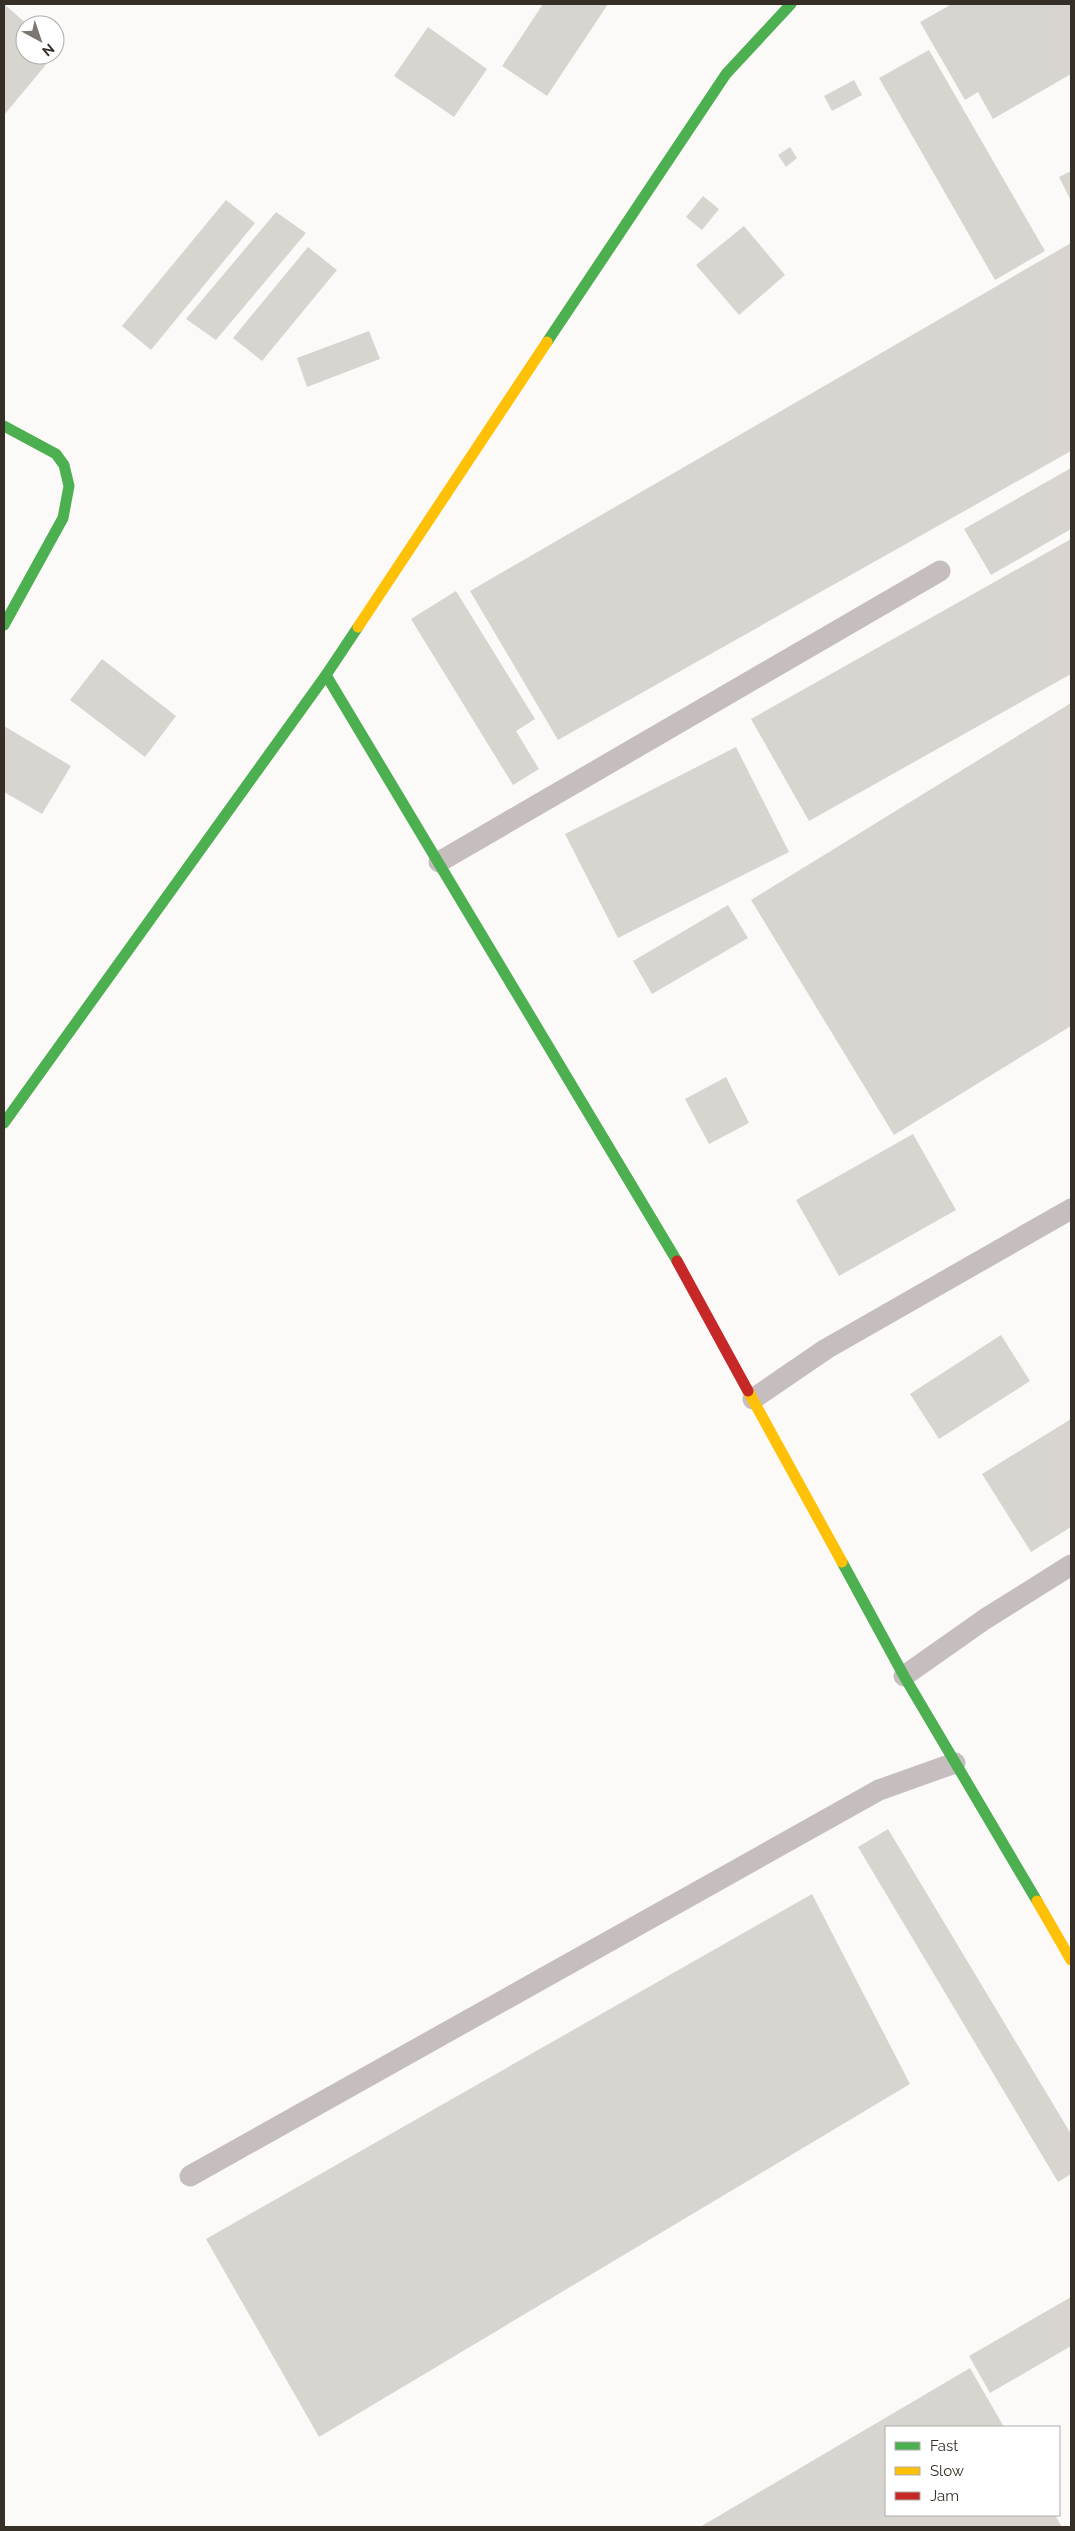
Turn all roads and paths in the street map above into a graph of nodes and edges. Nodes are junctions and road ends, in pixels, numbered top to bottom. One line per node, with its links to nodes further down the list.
1 (791, 4): 5 (street)
2 (4, 426): 4 (street)
3 (940, 571): 6 (lane)
4 (4, 625)
5 (326, 674): 6 (street); 7 (street)
6 (439, 862): 9 (street)
7 (4, 1123)
8 (1071, 1209): 9 (lane)
9 (753, 1399): 11 (street)
10 (1071, 1565): 11 (lane)
11 (904, 1676): 12 (street)
12 (955, 1762): 13 (street); 14 (lane)
13 (1071, 1960)
14 (190, 2176)

